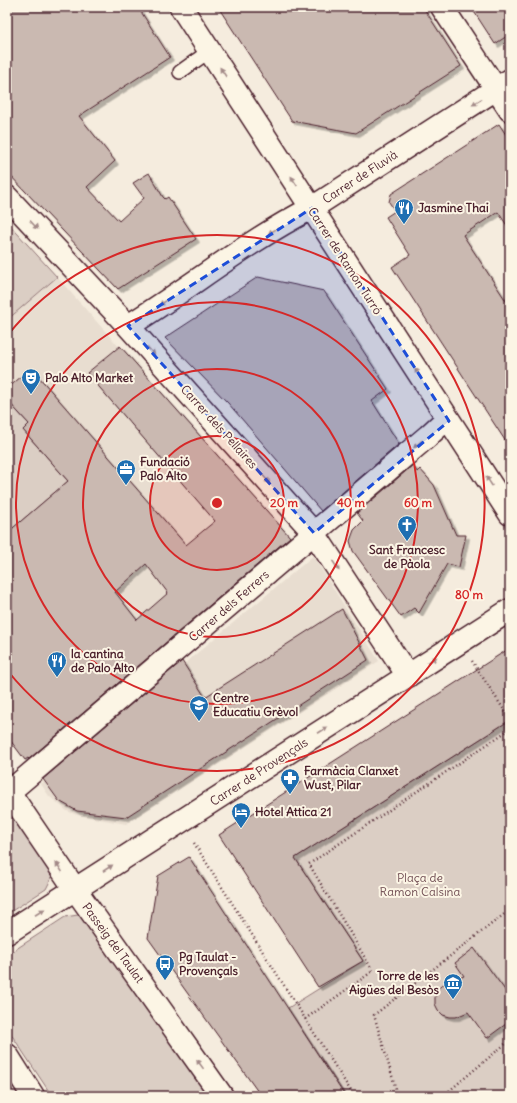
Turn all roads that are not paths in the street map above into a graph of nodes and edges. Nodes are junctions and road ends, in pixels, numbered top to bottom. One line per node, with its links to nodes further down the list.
1 (181, 7): 3 (street, Carrer de Ramon Turró)
2 (442, 7): 5 (street)
3 (210, 52): 4 (lane); 8 (street, Carrer de Ramon Turró, one-way to 3)
4 (180, 72)
5 (503, 85): 6 (street); 8 (street, Carrer de Fluvià, one-way to 8)
6 (510, 110)
7 (7, 197): 9 (street, Carrer dels Pellaires, one-way to 9)
8 (312, 208): 9 (street, Carrer de Fluvià, one-way to 9); 10 (street, Carrer de Ramon Turró, one-way to 8)
9 (128, 326): 12 (street, Carrer dels Pellaires, one-way to 12)
10 (449, 421): 11 (street, Carrer de Ramon Turró, one-way to 10); 12 (street, Carrer dels Ferrers, one-way to 12)
11 (510, 514)
12 (309, 537): 14 (street, Carrer dels Pellaires, one-way to 14); 15 (street, Carrer dels Ferrers)
13 (510, 610): 14 (street, Carrer de Provençals, one-way to 13)
14 (408, 676): 16 (street, Carrer de Provençals, one-way to 14)
15 (8, 790): 16 (street, Passeig del Taulat, one-way to 15)
16 (75, 889): 17 (street, Carrer de Provençals, one-way to 16); 20 (street, Passeig del Taulat, one-way to 16)
17 (7, 933)
18 (7, 1055): 19 (street)
19 (33, 1096)
20 (222, 1096)

